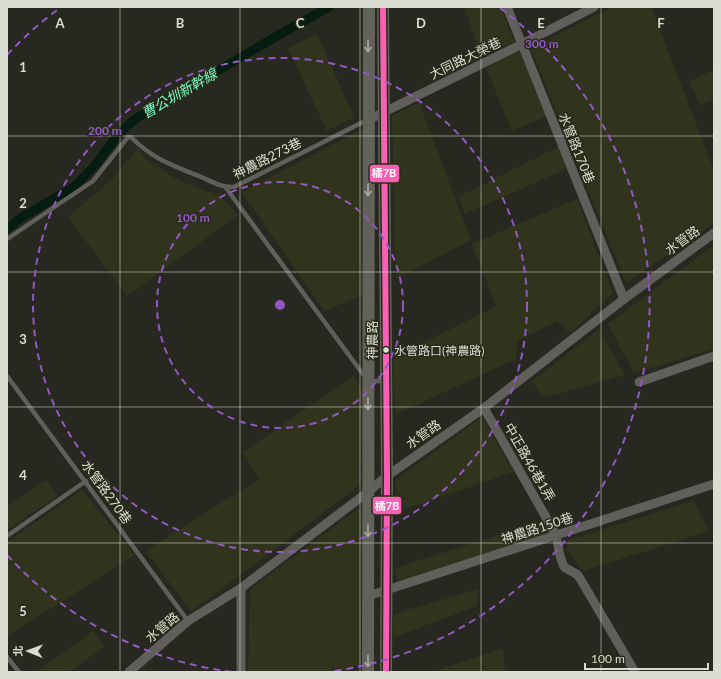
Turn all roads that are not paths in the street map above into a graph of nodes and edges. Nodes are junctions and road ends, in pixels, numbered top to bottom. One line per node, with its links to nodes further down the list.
1 (369, 7): 7 (street, 神農路, one-way to 7)
2 (383, 7): 6 (street, 神農路)
3 (507, 7): 5 (street, 水管路170巷)
4 (594, 7): 5 (street, 大同路大榮巷)
5 (522, 44): 6 (street, 大同路大榮巷); 11 (street, 水管路170巷)
6 (384, 112): 7 (street, 大同路大榮巷); 15 (street, 神農路)
7 (368, 120): 8 (lane, 神農路273巷); 14 (street, 神農路, one-way to 14)
8 (226, 188): 10 (lane, 神農路273巷); 14 (lane)
9 (714, 233): 11 (street, 水管路)
10 (7, 239)
11 (624, 299): 17 (street, 水管路)
12 (714, 356): 16 (street)
13 (7, 376): 19 (lane, 水管路270巷)
14 (368, 381): 15 (lane); 21 (street, 神農路, one-way to 21)
15 (386, 381): 18 (street, 神農路)
16 (639, 382)
17 (484, 408): 18 (street, 水管路); 22 (street, 中正路46巷1弄)
18 (387, 476): 21 (street, 水管路); 25 (street, 神農路)
19 (86, 481): 23 (lane); 27 (lane, 水管路270巷)
20 (714, 484): 22 (street, 神農路150巷)
21 (368, 492): 24 (street, 水管路); 26 (street, 神農路, one-way to 26)
22 (556, 535): 25 (street, 神農路150巷); 34 (street, 中正路46巷1弄)
23 (7, 536)
24 (241, 588): 27 (street, 水管路); 31 (street)
25 (386, 590): 26 (street, 神農路150巷); 33 (street, 神農路)
26 (368, 596): 32 (street, 神農路, one-way to 32)
27 (188, 621): 30 (street, 水管路)
28 (7, 657): 29 (lane)
29 (19, 672)
30 (129, 672)
31 (241, 672)
32 (368, 672)
33 (386, 672)
34 (635, 672)

